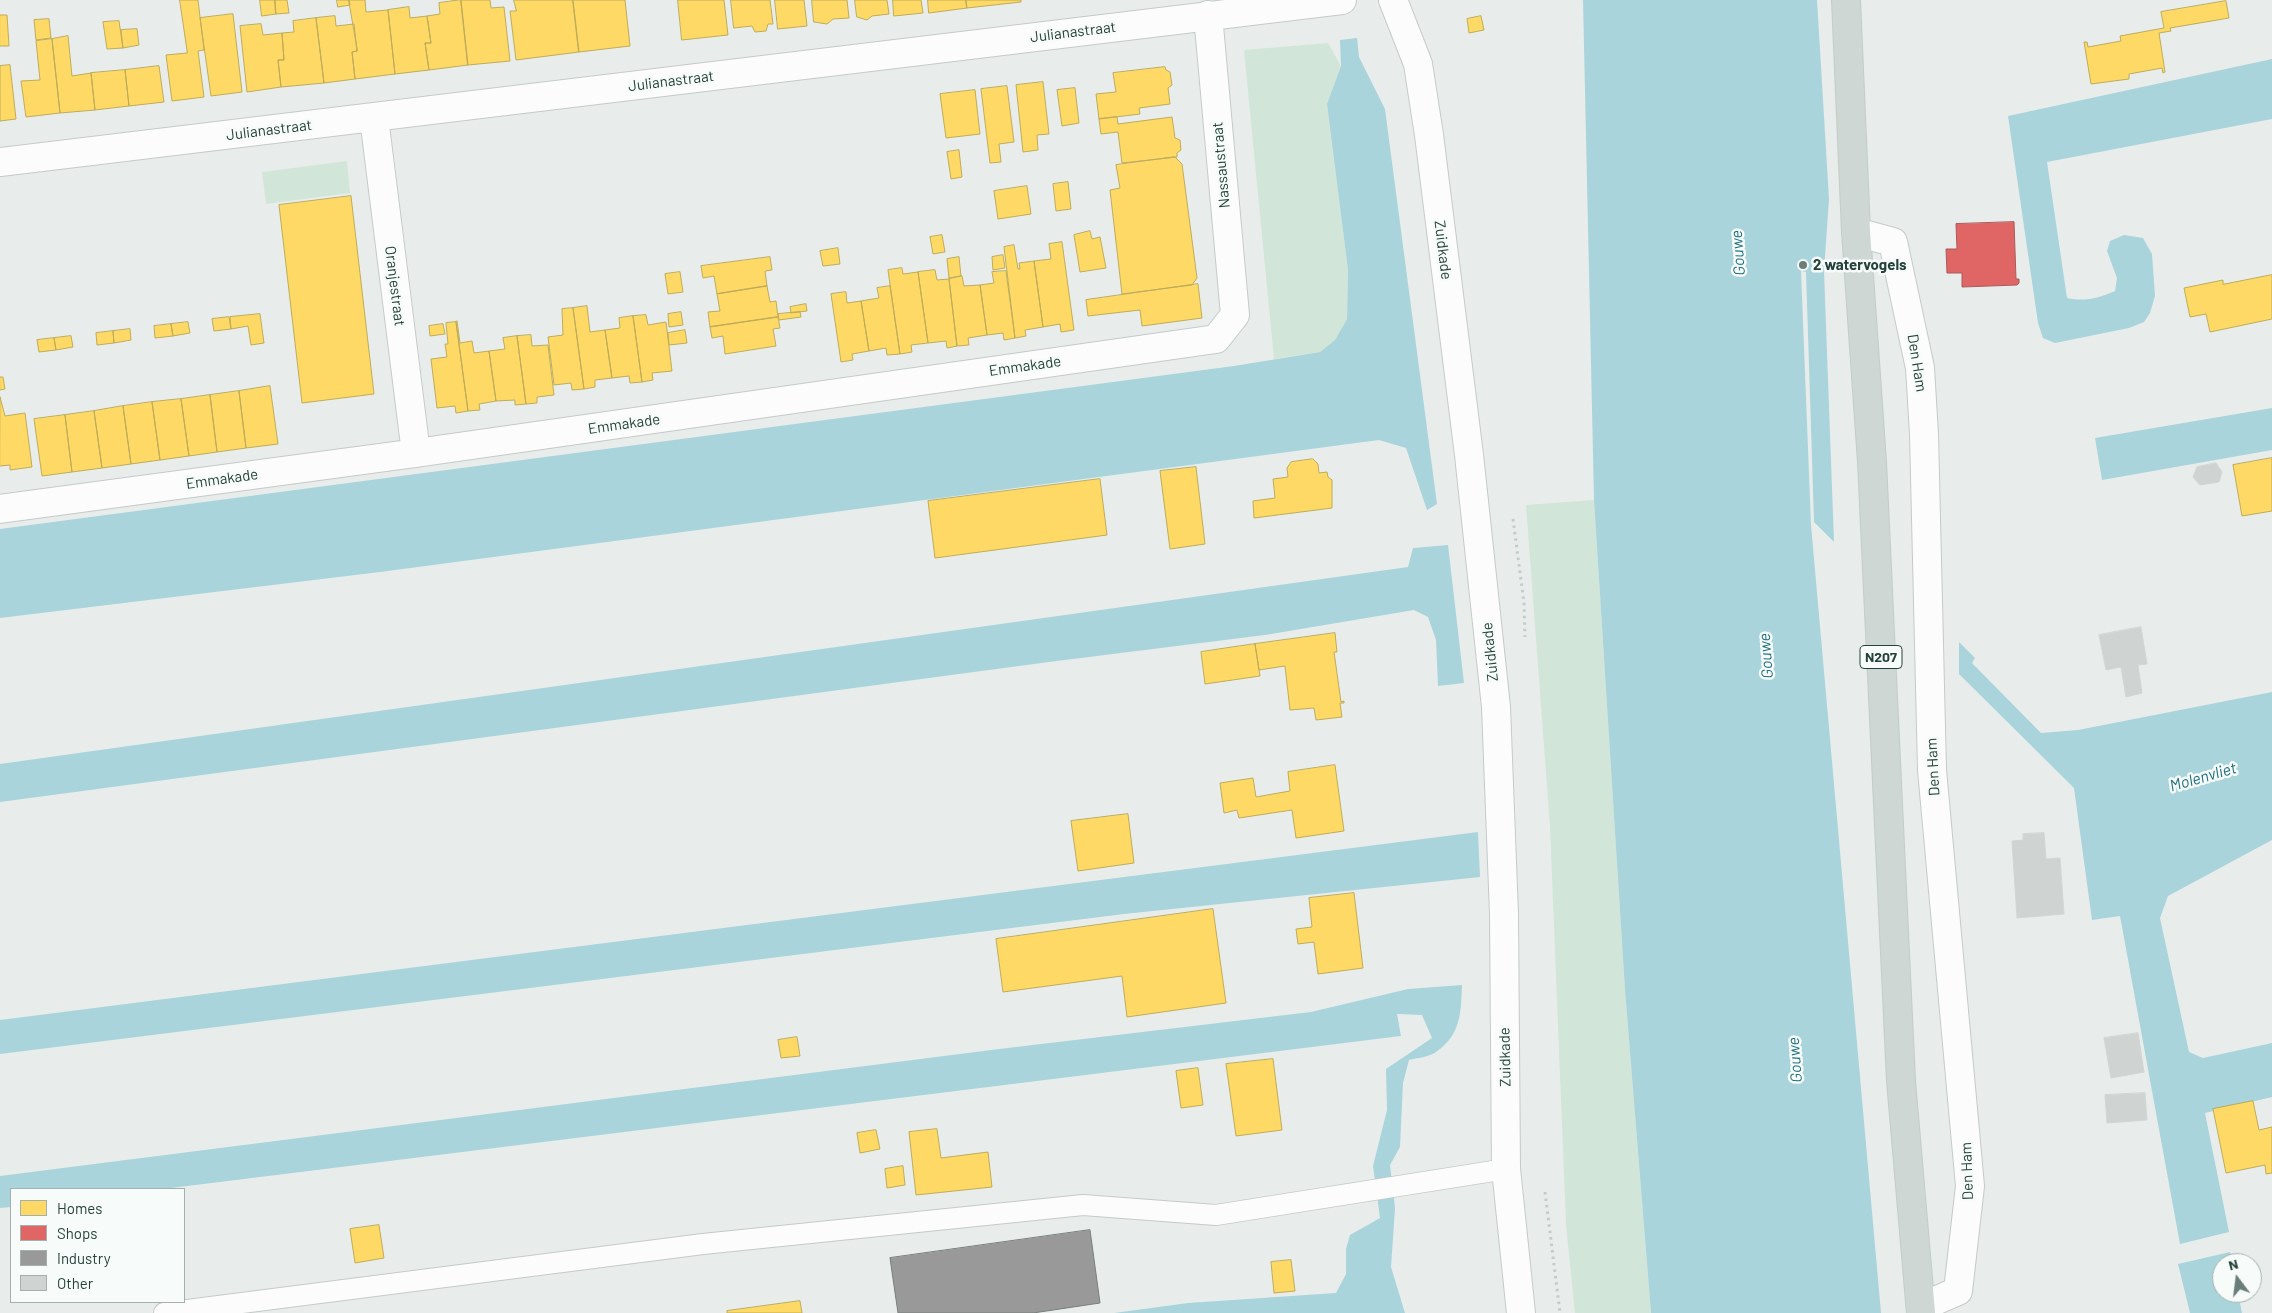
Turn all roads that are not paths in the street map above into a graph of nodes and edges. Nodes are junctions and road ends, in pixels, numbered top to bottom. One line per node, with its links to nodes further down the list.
1 (1392, 0): 11 (street, Zuidkade)
2 (1846, 0): 7 (main road, Den Ham / N207)
3 (1332, 1): 4 (street, Julianastraat)
4 (1208, 15): 5 (street, Julianastraat); 8 (street, Nassaustraat)
5 (374, 118): 6 (street, Julianastraat); 9 (street, Oranjestraat)
6 (0, 162)
7 (1856, 232): 12 (main road, Den Ham / N207); 12 (street, Den Ham)
8 (1235, 315): 9 (street, Emmakade)
9 (416, 453): 10 (street, Emmakade)
10 (0, 509)
11 (1506, 1169): 13 (lane); 14 (street, Zuidkade)
12 (1921, 1310)
13 (164, 1313)
14 (1521, 1313)

